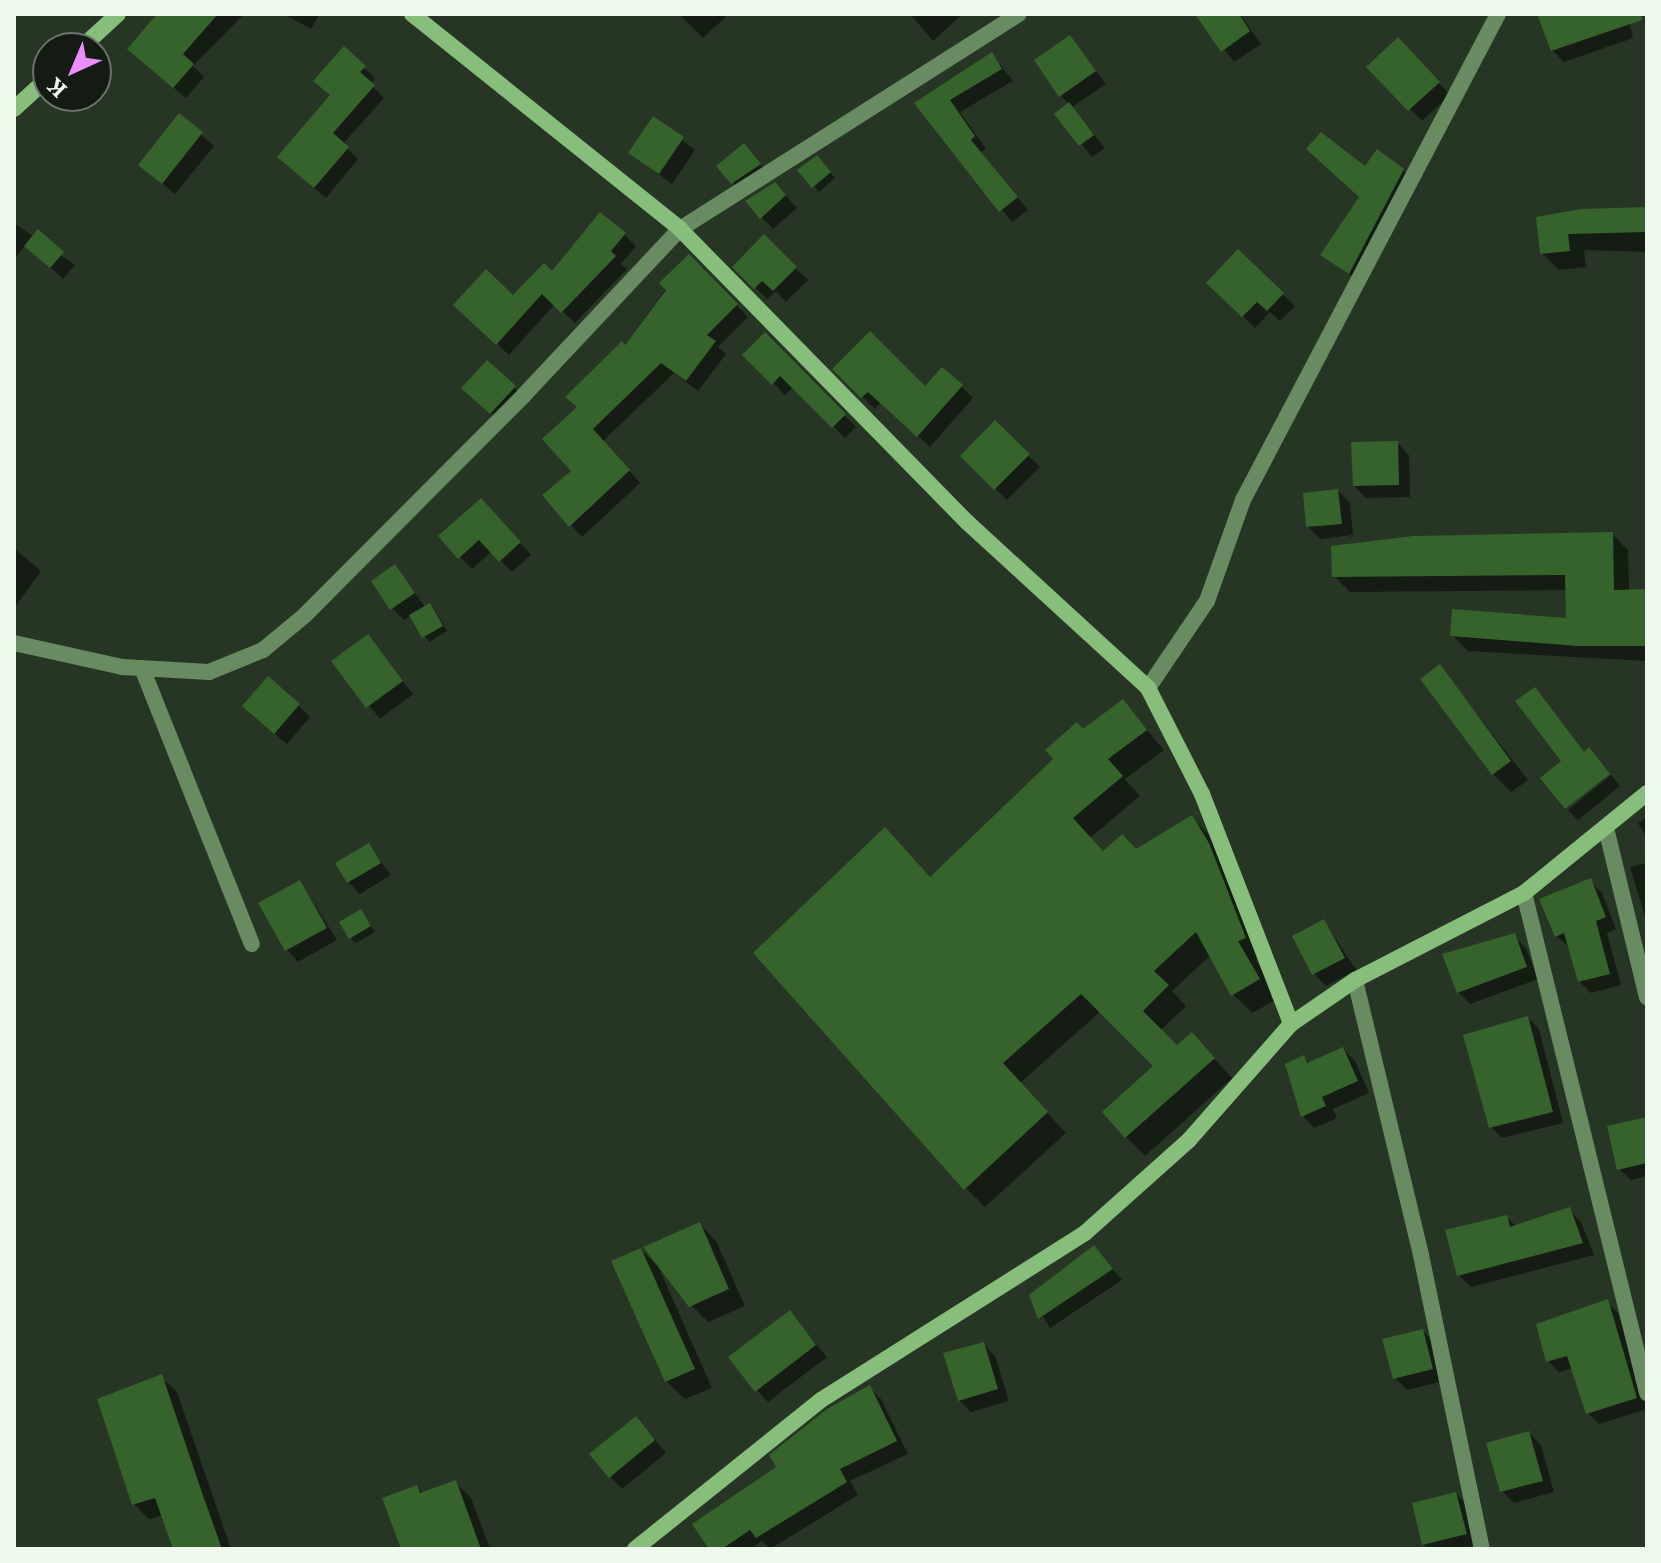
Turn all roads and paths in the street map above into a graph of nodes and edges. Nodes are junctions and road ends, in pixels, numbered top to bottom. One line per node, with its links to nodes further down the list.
1 (118, 14): 5 (street)
2 (412, 14): 8 (street)
3 (1019, 14): 8 (street)
4 (1498, 14): 11 (street)
5 (98, 32)
6 (32, 93): 7 (street)
7 (14, 109)
8 (680, 229): 10 (street); 11 (street)
9 (14, 643): 10 (street)
10 (142, 668): 15 (street)
11 (1148, 688): 18 (street)
12 (1647, 793): 13 (street)
13 (1606, 828): 14 (street); 17 (street)
14 (1524, 893): 16 (street); 19 (street)
15 (252, 944)
16 (1355, 980): 18 (street); 21 (street)
17 (1647, 997)
18 (1291, 1024): 20 (street)
19 (1647, 1393)
20 (635, 1549)
21 (1482, 1549)

